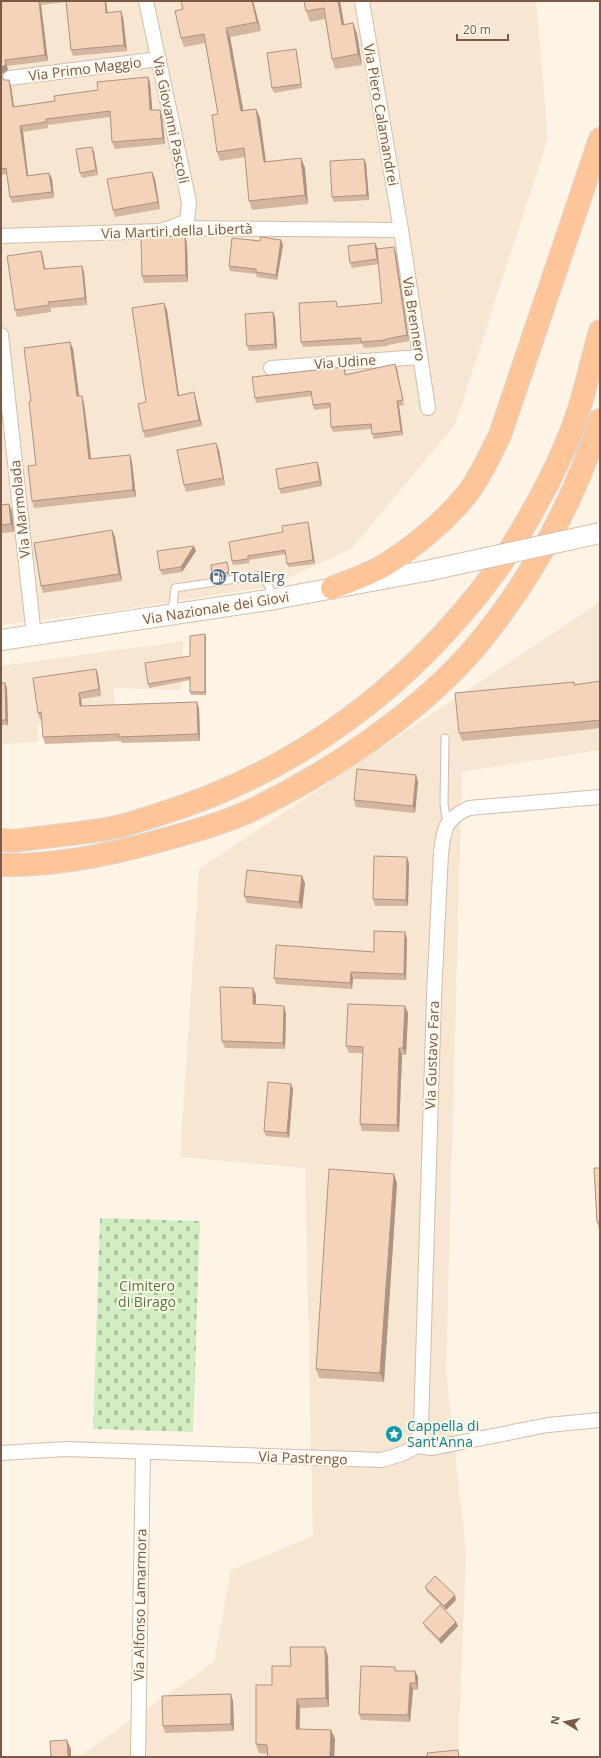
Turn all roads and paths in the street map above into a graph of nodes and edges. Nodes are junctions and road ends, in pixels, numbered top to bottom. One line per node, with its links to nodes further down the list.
1 (146, 1): 3 (street, Via Giovanni Pascoli)
2 (362, 1): 7 (street, Via Piero Calamandrei)
3 (159, 59): 4 (street, Via Primo Maggio); 6 (street, Via Giovanni Pascoli)
4 (10, 78)
5 (600, 139): 16 (highway)
6 (170, 228): 7 (street, Via Martiri della Libertà); 8 (street, Via Martiri della Libertà)
7 (401, 230): 11 (street, Via Brennero)
8 (1, 236)
9 (600, 331): 24 (highway)
10 (1, 335): 19 (street, Via Marmolada)
11 (420, 357): 12 (street, Via Udine); 13 (street, Via Brennero)
12 (271, 368)
13 (428, 408)
14 (600, 420): 25 (highway)
15 (600, 533): 16 (main road, Via Nazionale dei Giovi, bridge)
16 (332, 588): 17 (main road, Via Nazionale dei Giovi)
17 (275, 600): 18 (main road, Via Nazionale dei Giovi); 18 (lane)
18 (172, 615): 19 (main road, Via Nazionale dei Giovi)
19 (34, 636): 20 (main road, Via Nazionale dei Giovi)
20 (1, 640)
21 (446, 738): 23 (lane)
22 (600, 797): 23 (street)
23 (447, 824): 27 (street, Via Gustavo Fara)
24 (1, 840)
25 (1, 865)
26 (600, 1420): 27 (street, Via Pastrengo)
27 (417, 1446): 28 (street, Via Pastrengo)
28 (143, 1452): 29 (street, Via Pastrengo); 30 (street, Via Alfonso Lamarmora)
29 (1, 1453)
30 (138, 1757)

